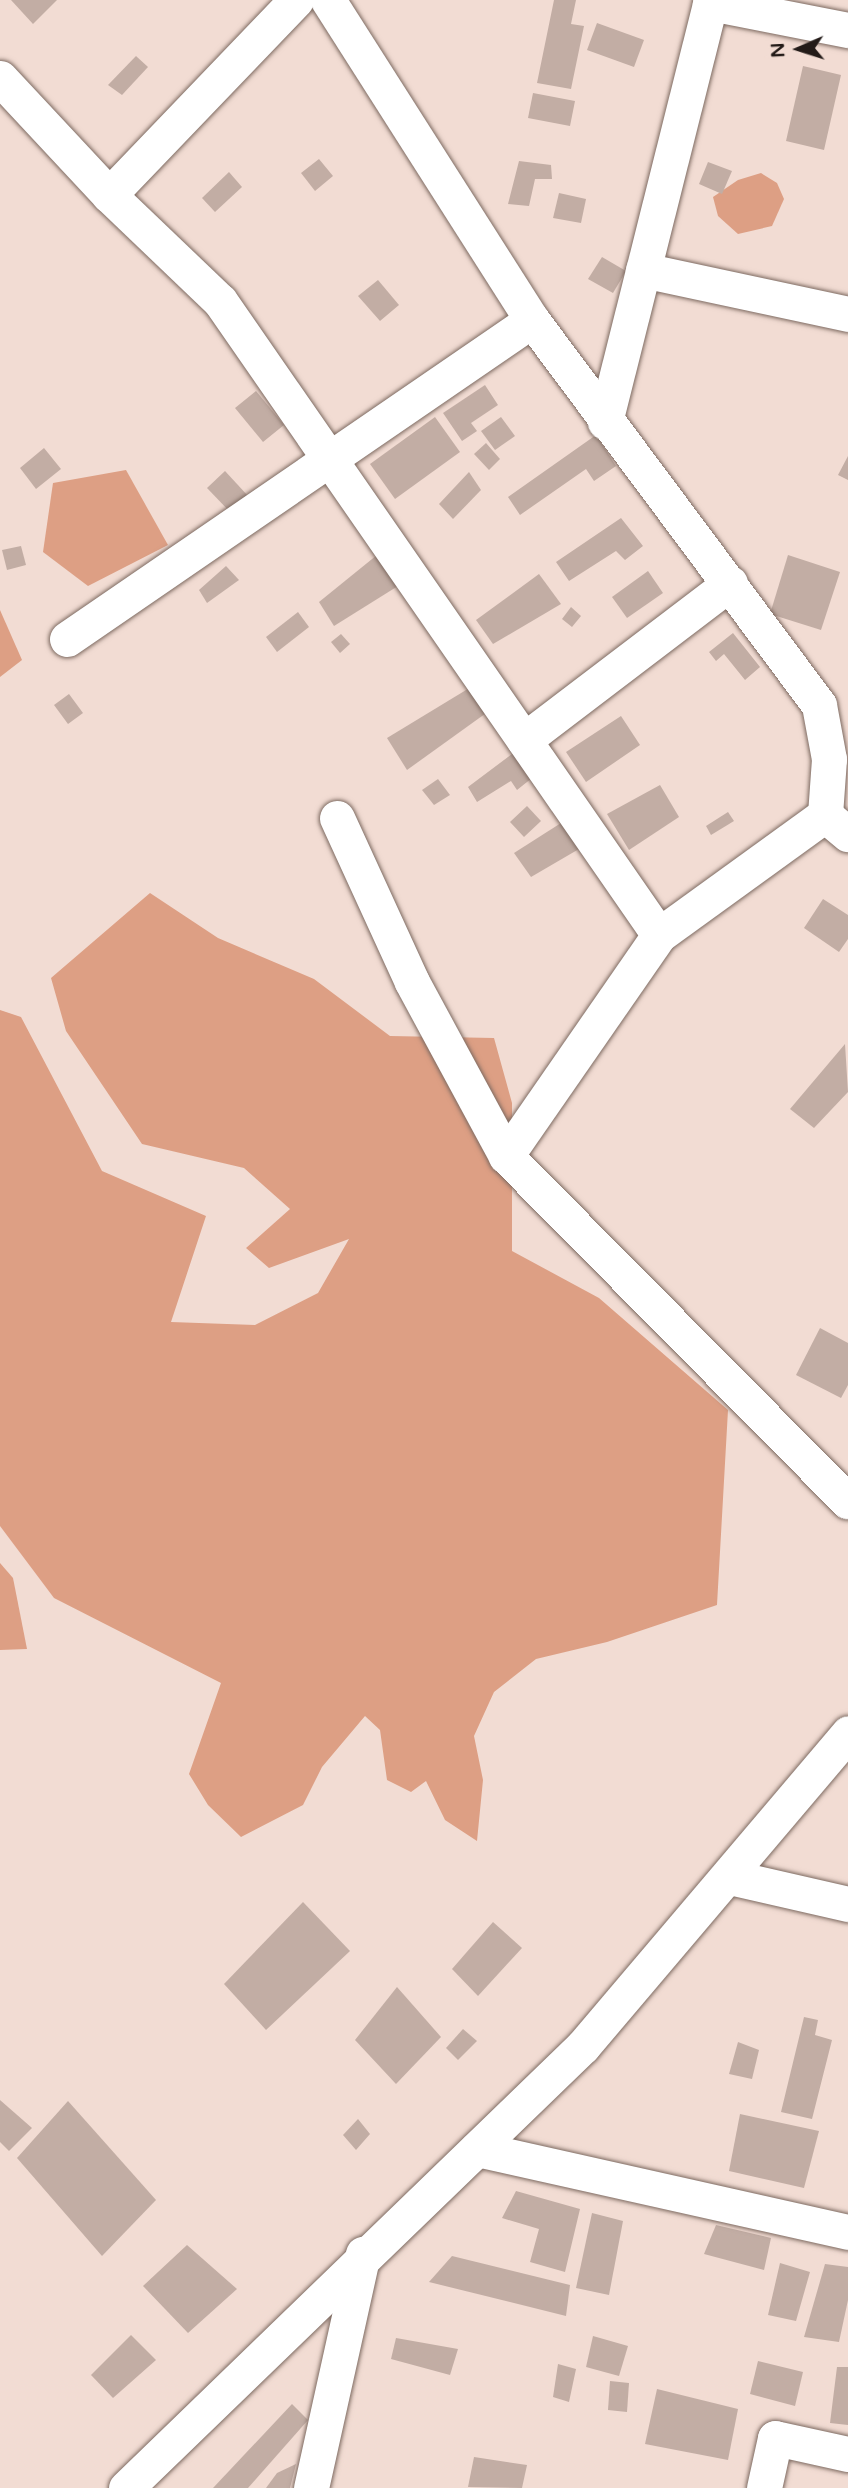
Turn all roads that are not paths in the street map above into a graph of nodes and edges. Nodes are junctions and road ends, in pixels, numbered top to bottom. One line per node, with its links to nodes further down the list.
1 (296, 0): 6 (street)
2 (328, 0): 9 (street)
3 (710, 2): 4 (street); 7 (street)
4 (848, 30)
5 (0, 78): 6 (street)
6 (109, 195): 11 (street)
7 (643, 270): 8 (street); 10 (street)
8 (848, 314)
9 (532, 320): 10 (street); 11 (street)
10 (605, 422): 12 (street)
11 (330, 460): 13 (street); 14 (street)
12 (730, 583): 14 (street); 16 (street)
13 (68, 639)
14 (524, 740): 17 (street)
15 (337, 818): 18 (street)
16 (836, 825): 17 (street)
17 (659, 935): 18 (street)
18 (506, 1156): 19 (street)
19 (848, 1501)
20 (848, 1733): 21 (street)
21 (730, 1877): 22 (street); 23 (street)
22 (848, 1904)
23 (477, 2149): 24 (street); 25 (street)
24 (848, 2232)
25 (363, 2254): 27 (street); 28 (street)
26 (848, 2455): 29 (street)
27 (126, 2488)
28 (311, 2488)
29 (764, 2488)

